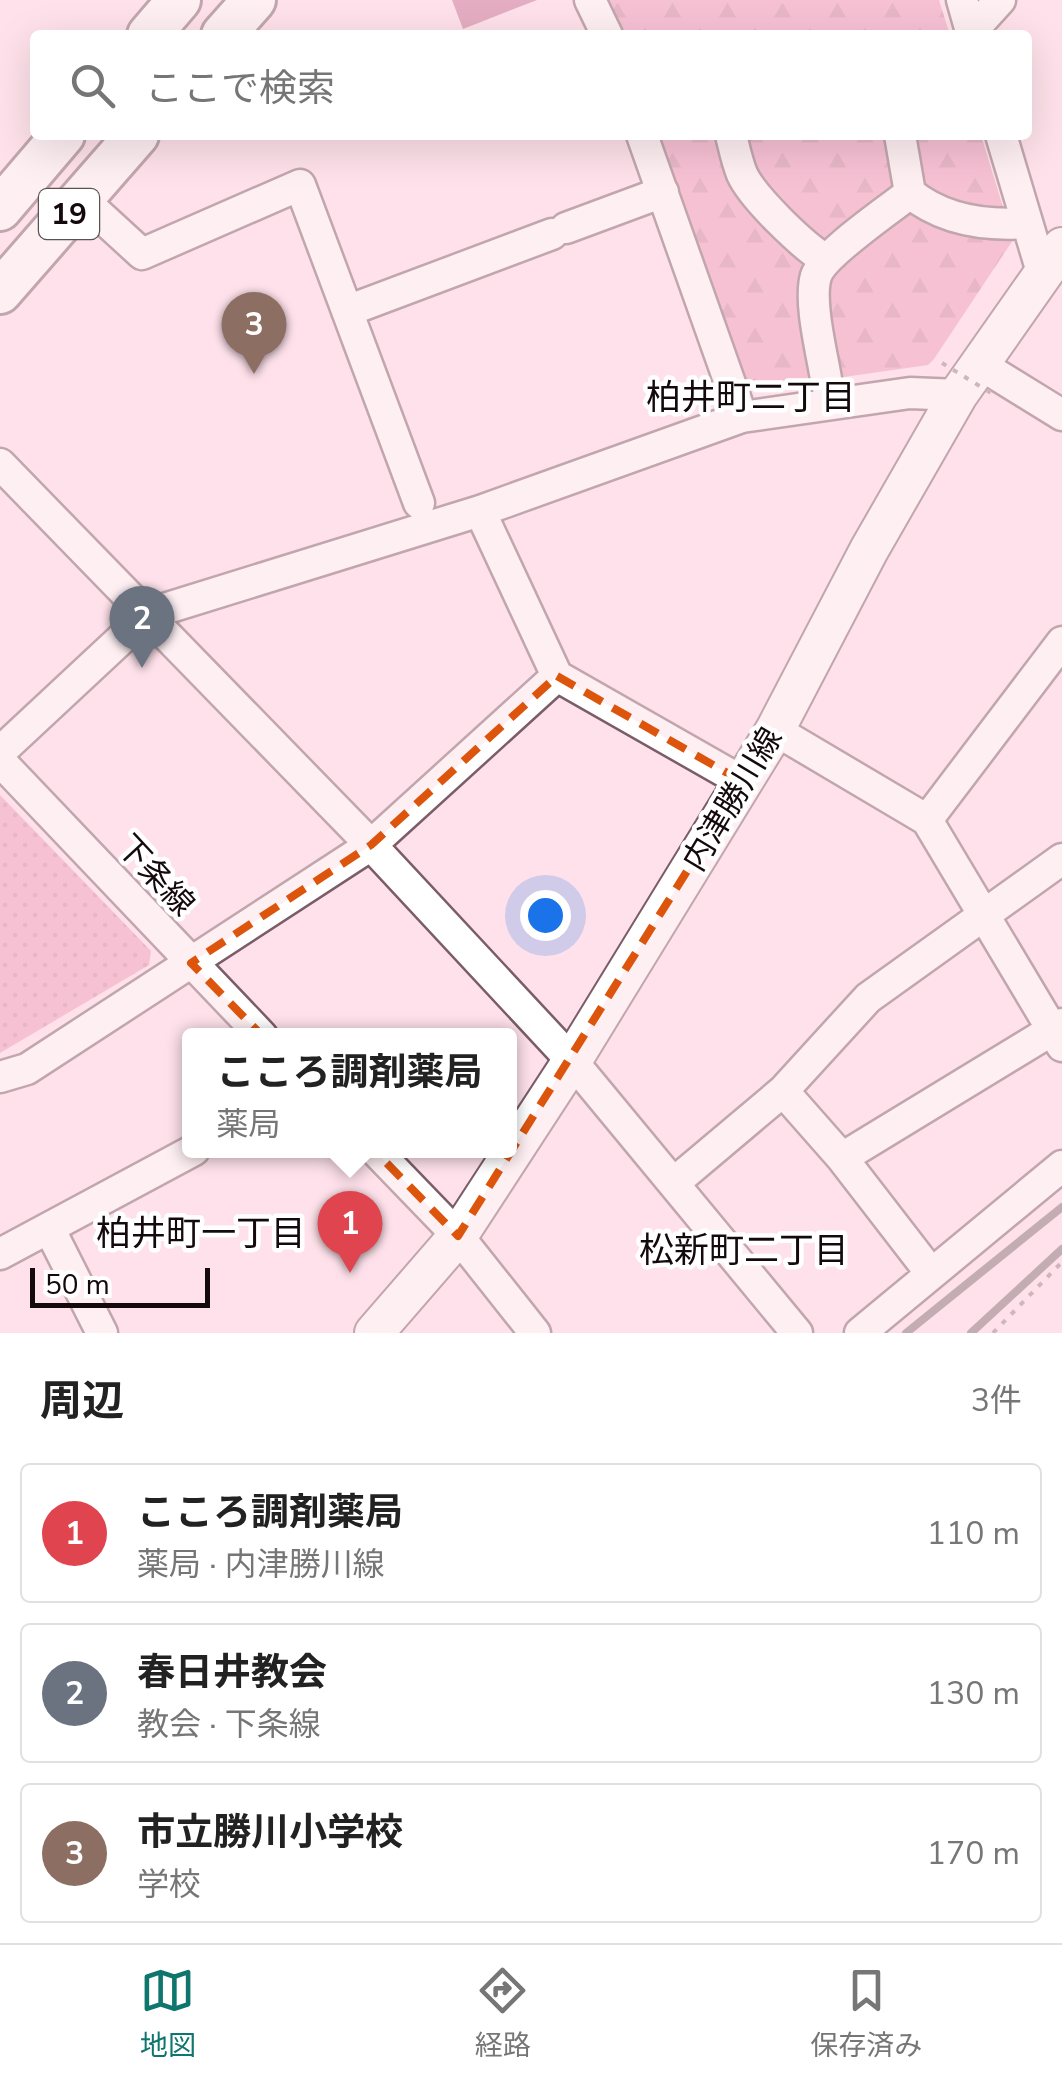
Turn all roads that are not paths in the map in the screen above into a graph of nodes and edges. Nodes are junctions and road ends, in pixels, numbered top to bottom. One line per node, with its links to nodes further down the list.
1 (254, 0): 5 (highway)
2 (590, 0): 6 (street)
3 (962, 0): 7 (street)
4 (1000, 0): 8 (street)
5 (228, 30)
6 (605, 30)
7 (971, 30)
8 (975, 30)
9 (59, 140): 18 (highway, 19)
10 (133, 140): 17 (highway, 19)
11 (644, 140): 15 (street)
12 (732, 140): 20 (street)
13 (901, 140): 16 (street)
14 (1002, 140): 19 (street)
15 (662, 192): 23 (street); 27 (street)
16 (910, 193): 19 (street); 20 (street)
17 (82, 199): 22 (highway, 19); 23 (street)
18 (0, 208)
19 (1027, 223): 21 (street)
20 (826, 260): 25 (street)
21 (1052, 260): 24 (main road, 内津勝川線)
22 (0, 292)
23 (347, 311): 29 (street)
24 (968, 379): 26 (street); 27 (street); 34 (main road, 内津勝川線)
25 (827, 385)
26 (1062, 415)
27 (742, 417): 30 (street)
28 (0, 464): 31 (street)
29 (419, 503)
30 (480, 512): 31 (street); 33 (street)
31 (148, 614): 35 (street); 39 (street)
32 (1062, 642): 38 (street)
33 (557, 676): 37 (street); 39 (street)
34 (775, 730): 37 (main road, 内津勝川線); 38 (street)
35 (0, 752)
36 (0, 761): 42 (street, 下条線)
37 (743, 782): 45 (main road, 内津勝川線)
38 (927, 820): 41 (street)
39 (372, 845): 42 (street); 45 (street)
40 (1062, 858): 41 (street)
41 (984, 917): 44 (street); 47 (street)
42 (191, 963): 43 (street, 下条線); 46 (street)
43 (254, 1028)
44 (1059, 1034): 52 (street)
45 (572, 1061): 48 (main road, 内津勝川線); 53 (street)
46 (0, 1077)
47 (784, 1091): 52 (street); 53 (street)
48 (517, 1145)
49 (182, 1156): 55 (street)
50 (383, 1158): 56 (street)
51 (509, 1158): 56 (main road, 内津勝川線)
52 (842, 1158): 58 (street)
53 (675, 1182): 62 (street)
54 (1056, 1182): 58 (street)
55 (50, 1228): 57 (street); 59 (street)
56 (458, 1236): 60 (main road, 内津勝川線); 61 (street)
57 (0, 1254)
58 (930, 1272): 63 (street)
59 (102, 1333)
60 (374, 1333)
61 (535, 1333)
62 (797, 1333)
63 (860, 1333)

